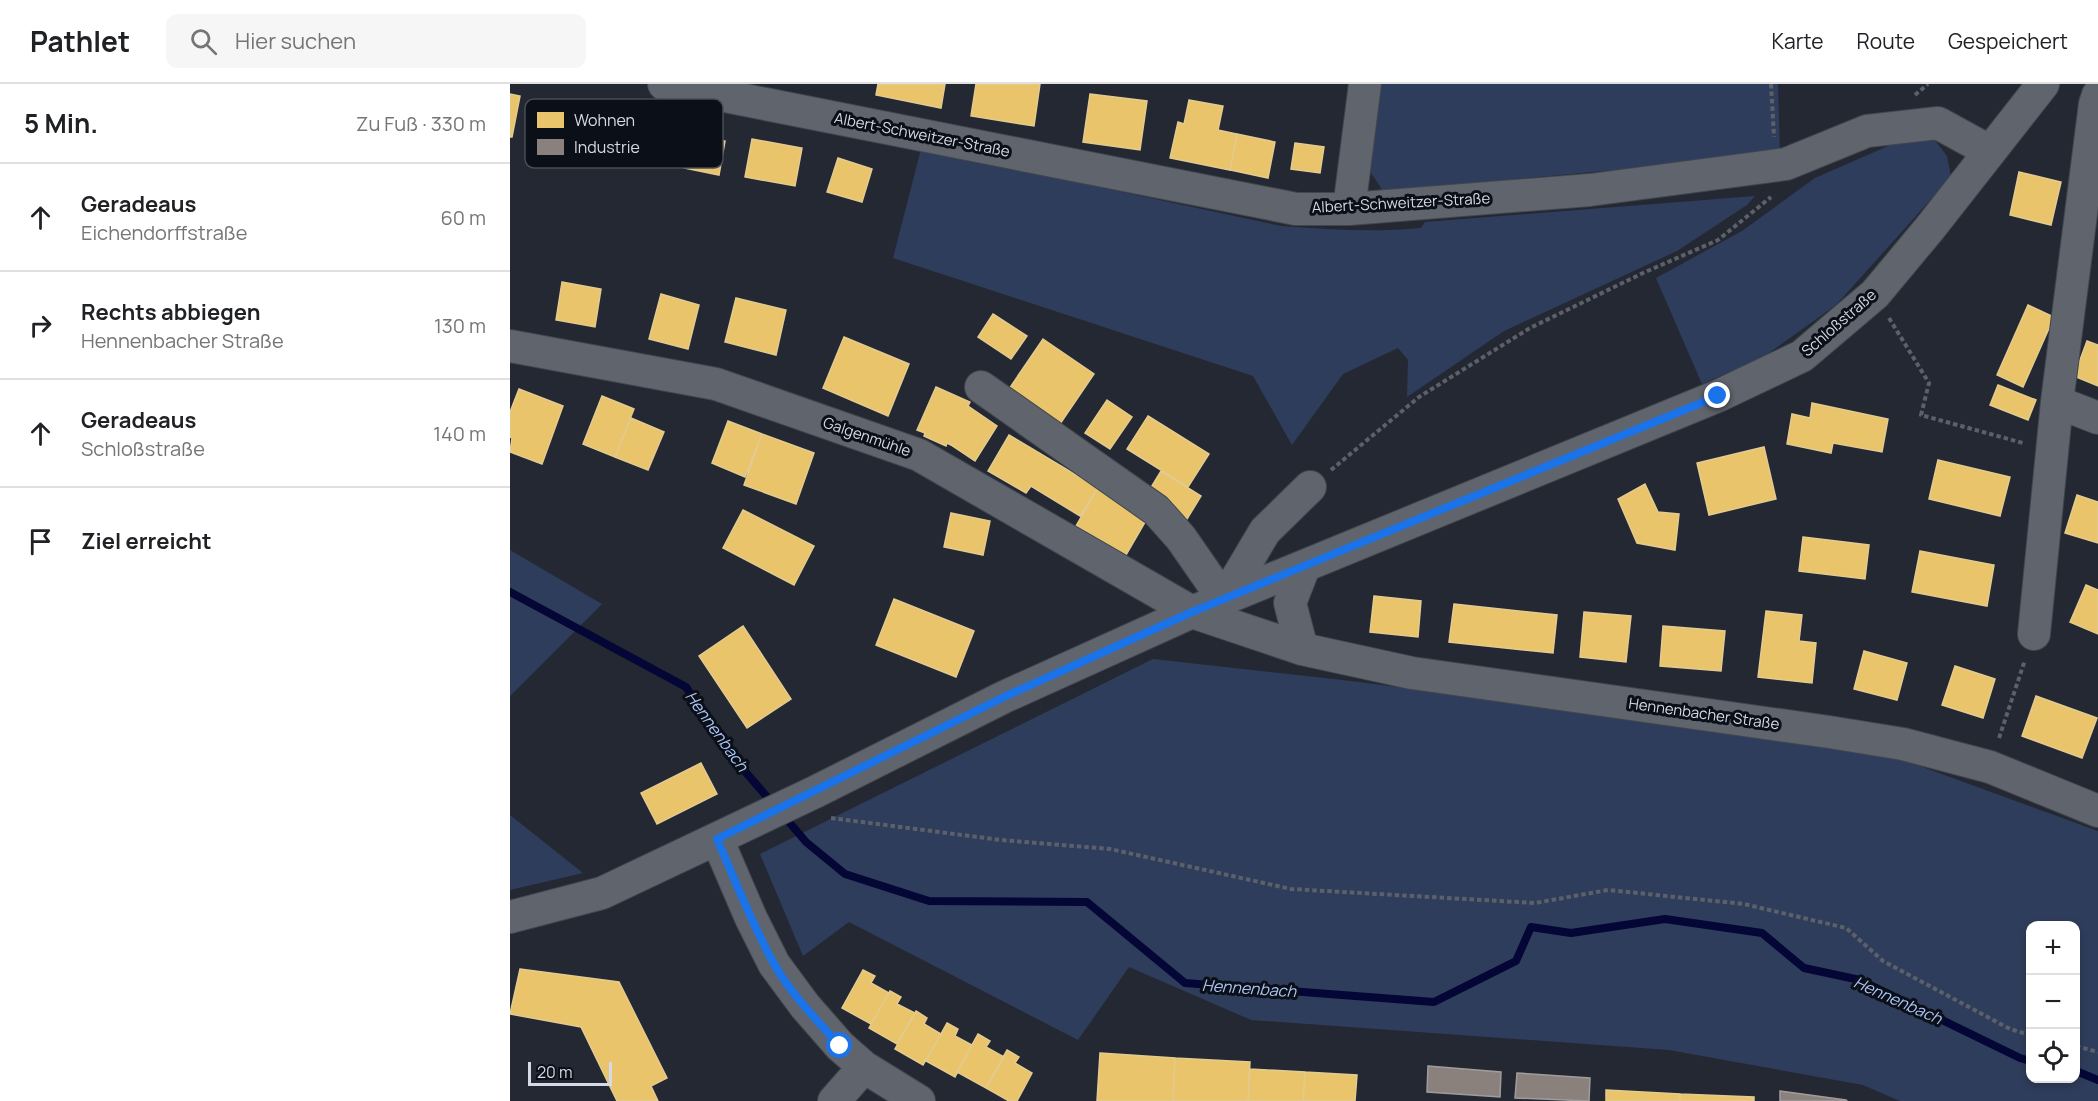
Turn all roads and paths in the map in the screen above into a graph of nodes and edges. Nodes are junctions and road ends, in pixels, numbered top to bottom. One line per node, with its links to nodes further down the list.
1 (664, 84): 8 (street, Albert-Schweitzer-Straße)
2 (1365, 84): 8 (street)
3 (1771, 84): 7 (path)
4 (2043, 84): 6 (street, Schloßstraße)
5 (2098, 95): 12 (street)
6 (1989, 151): 7 (street, Albert-Schweitzer-Straße); 9 (street, Schloßstraße)
7 (1780, 164): 8 (street, Albert-Schweitzer-Straße); 15 (path)
8 (1349, 209)
9 (1875, 294): 14 (path); 16 (street, Schloßstraße)
10 (510, 346): 18 (street, Galgenmühle)
11 (981, 387): 17 (street)
12 (2057, 402): 13 (street); 14 (street)
13 (2098, 418)
14 (2053, 452): 19 (street)
15 (1310, 487): 17 (street)
16 (1304, 567): 17 (street, Schloßstraße); 20 (street)
17 (1224, 600): 18 (street, Schloßstraße)
18 (1192, 612): 20 (street, Hennenbacher Straße); 22 (street)
19 (2034, 634): 21 (path)
20 (1302, 649): 21 (street, Hennenbacher Straße)
21 (1990, 767): 23 (street, Hennenbacher Straße)
22 (804, 797): 24 (street); 26 (path)
23 (2098, 811)
24 (717, 839): 25 (street); 29 (street)
25 (510, 917)
26 (2026, 1034)
27 (2080, 1047): 28 (path)
28 (2098, 1052)
29 (864, 1067): 30 (street); 31 (street)
30 (834, 1101)
31 (919, 1101)

